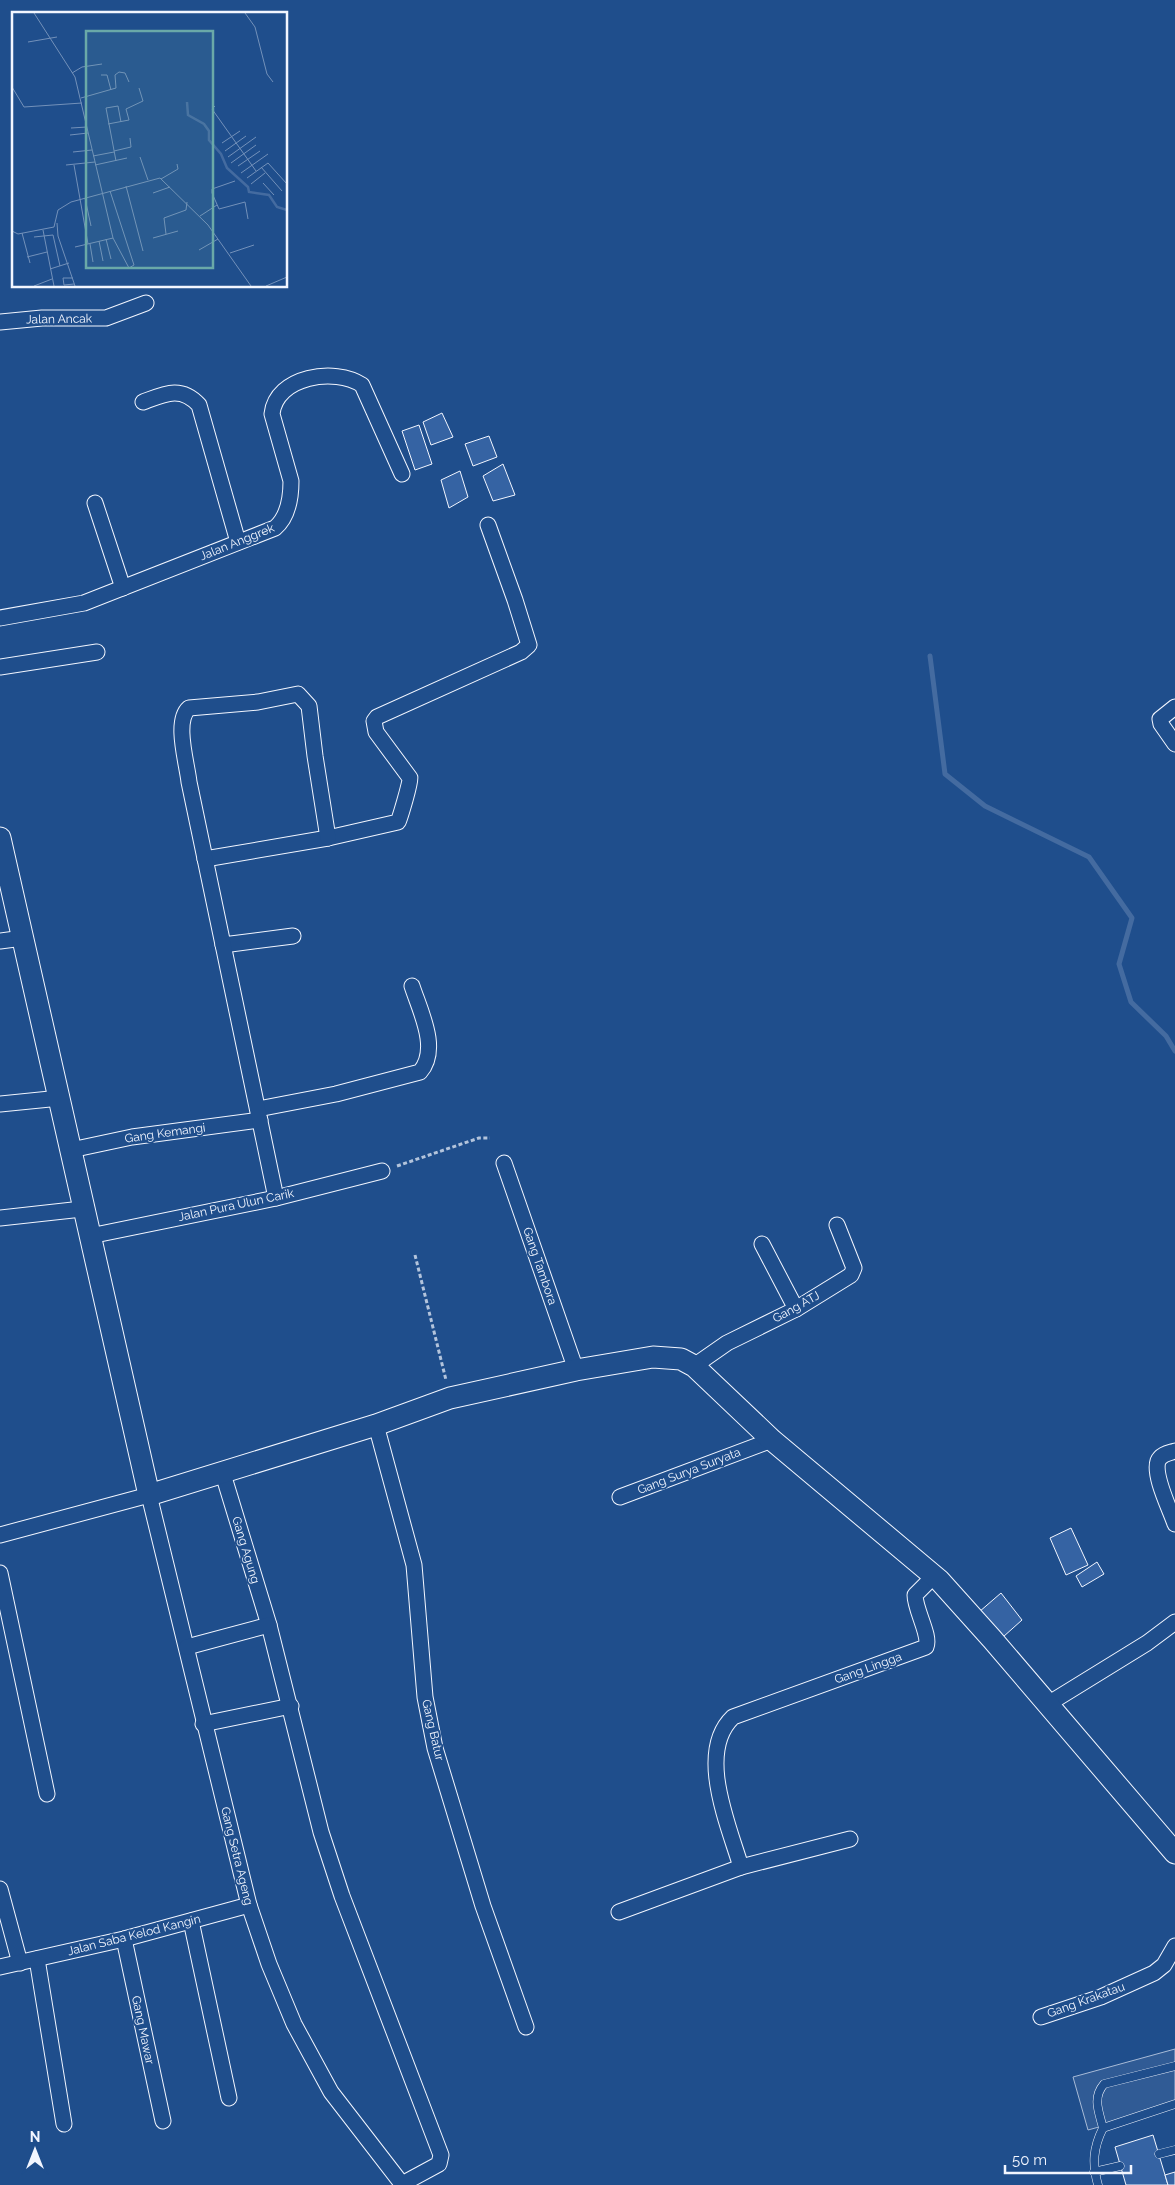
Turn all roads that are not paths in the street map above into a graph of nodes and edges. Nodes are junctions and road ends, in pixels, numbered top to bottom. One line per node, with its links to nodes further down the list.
1 (146, 303): 2 (street, Jalan Ancak)
2 (0, 322)
3 (143, 402): 7 (street)
4 (402, 474): 7 (street, Jalan Anggrek)
5 (95, 503): 8 (street)
6 (488, 525): 15 (street)
7 (238, 542): 8 (street, Jalan Anggrek)
8 (123, 588): 9 (street, Jalan Anggrek)
9 (0, 618)
10 (97, 652): 11 (street)
11 (0, 667)
12 (1175, 706): 13 (street)
13 (1175, 744)
14 (0, 838): 17 (street)
15 (328, 838): 16 (street); 16 (street)
16 (205, 859): 21 (street)
17 (5, 886): 19 (street)
18 (293, 936): 21 (street)
19 (23, 938): 20 (street); 23 (street)
20 (0, 941)
21 (223, 945): 25 (street)
22 (412, 986): 25 (street, Gang Kemangi)
23 (60, 1098): 24 (street); 26 (street)
24 (0, 1104)
25 (259, 1114): 26 (street, Gang Kemangi); 29 (street)
26 (71, 1150): 30 (street)
27 (504, 1163): 37 (street, Gang Tambora)
28 (382, 1171): 29 (street, Jalan Pura Ulun Carik)
29 (276, 1198): 33 (street, Jalan Pura Ulun Carik)
30 (82, 1208): 31 (street); 33 (street)
31 (0, 1218)
32 (837, 1225): 35 (street, Gang ATJ)
33 (90, 1236): 42 (street)
34 (762, 1244): 35 (street)
35 (796, 1309): 36 (street, Gang ATJ)
36 (694, 1366): 37 (street); 39 (street)
37 (576, 1370): 38 (street)
38 (376, 1425): 41 (street); 68 (street, Gang Batur)
39 (765, 1443): 43 (street, Gang Surya Suryata); 47 (street)
40 (1175, 1451): 44 (street)
41 (223, 1474): 42 (street); 49 (street, Gang Agung)
42 (149, 1495): 45 (street); 50 (street, Gang Setra Ageng)
43 (620, 1497)
44 (1175, 1524)
45 (0, 1535)
46 (0, 1572): 54 (street)
47 (934, 1576): 51 (street); 57 (street, Gang Lingga)
48 (1175, 1622): 51 (street)
49 (269, 1626): 50 (street); 52 (street, Gang Agung)
50 (187, 1647): 53 (street, Gang Setra Ageng)
51 (1048, 1704): 56 (street)
52 (291, 1706): 53 (street); 79 (street, Gang Agung)
53 (203, 1724): 59 (street, Gang Setra Ageng)
54 (47, 1794)
55 (850, 1838): 57 (street)
56 (1175, 1853)
57 (741, 1867): 60 (street)
58 (0, 1889): 65 (street)
59 (248, 1905): 61 (street, Jalan Saba Kelod Kangin); 79 (street, Gang Setra Ageng)
60 (619, 1912)
61 (191, 1920): 62 (street, Jalan Saba Kelod Kangin); 70 (street)
62 (124, 1939): 64 (street, Jalan Saba Kelod Kangin); 72 (street, Gang Mawar)
63 (1175, 1946): 67 (street, Gang Krakatau)
64 (37, 1959): 65 (street, Jalan Saba Kelod Kangin); 73 (street)
65 (20, 1962): 66 (street, Jalan Saba Kelod Kangin)
66 (0, 1967)
67 (1041, 2017)
68 (526, 2027)
69 (1175, 2066): 74 (lane)
70 (229, 2098)
71 (1175, 2104): 74 (lane)
72 (163, 2121)
73 (64, 2124)
74 (1103, 2128): 78 (lane)
75 (1175, 2150): 76 (lane)
76 (1159, 2154)
77 (1120, 2166): 78 (lane)
78 (1094, 2172): 80 (lane)
79 (402, 2184)
80 (1098, 2185)

